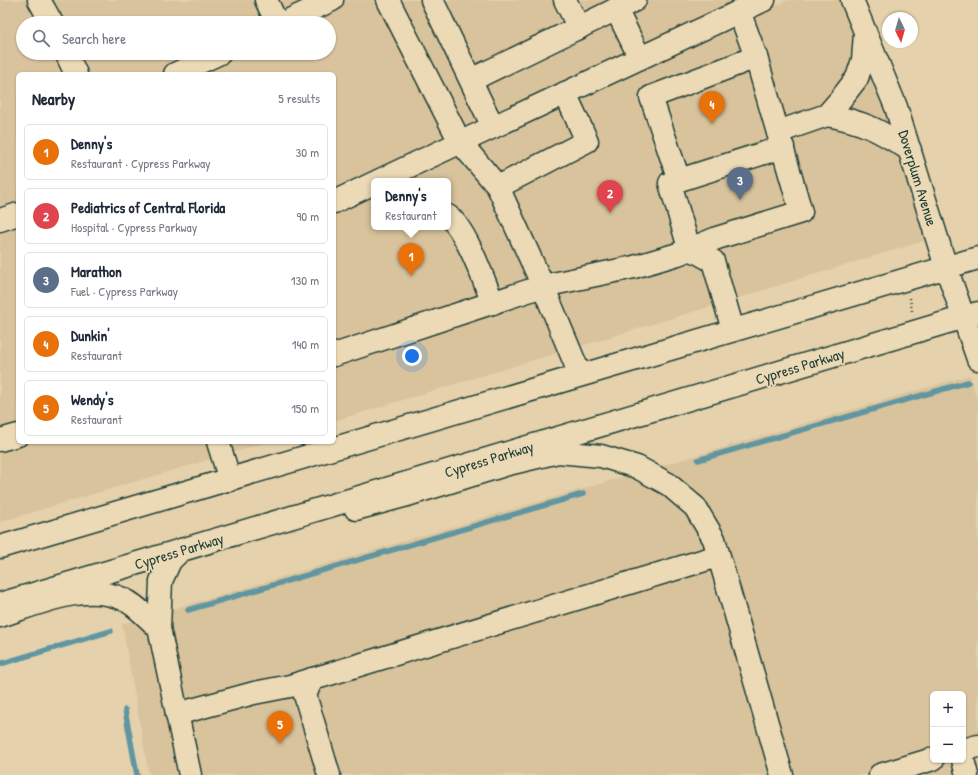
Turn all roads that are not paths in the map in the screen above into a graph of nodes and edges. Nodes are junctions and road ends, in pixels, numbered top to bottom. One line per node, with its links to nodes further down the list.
1 (39, 0): 11 (main road)
2 (266, 0): 12 (main road)
3 (332, 0): 10 (main road)
4 (388, 0): 27 (main road)
5 (432, 0): 22 (main road)
6 (565, 0): 14 (main road)
7 (852, 0): 15 (main road, Doverplum Avenue)
8 (626, 5): 14 (main road); 17 (main road)
9 (750, 5): 16 (main road); 17 (main road)
10 (303, 6): 13 (main road)
11 (48, 16)
12 (274, 16)
13 (292, 16)
14 (579, 28): 22 (main road)
15 (865, 31): 24 (main road); 28 (main road, Doverplum Avenue)
16 (756, 57): 26 (main road); 31 (main road)
17 (640, 58): 23 (main road)
18 (69, 60): 20 (main road)
19 (205, 60): 21 (main road)
20 (75, 72)
21 (179, 72)
22 (471, 80): 25 (main road)
23 (565, 93): 25 (main road); 33 (main road)
24 (827, 114): 26 (main road); 28 (main road)
25 (493, 127): 27 (main road)
26 (780, 140): 31 (main road); 38 (main road)
27 (460, 142): 29 (main road); 33 (main road)
28 (910, 150): 40 (main road, Doverplum Avenue)
29 (404, 176): 30 (main road)
30 (394, 178)
31 (679, 180): 38 (main road)
32 (371, 184): 34 (main road)
33 (498, 187): 41 (main road)
34 (336, 201)
35 (16, 215): 37 (main road)
36 (451, 219): 42 (main road)
37 (0, 220)
38 (689, 248): 41 (main road); 44 (main road)
39 (978, 258): 40 (main road)
40 (946, 267): 43 (main road, Doverplum Avenue); 44 (main road)
41 (543, 286): 42 (main road); 47 (main road)
42 (493, 303): 45 (main road)
43 (971, 315): 46 (main road, Doverplum Avenue); 52 (main road, Cypress Parkway)
44 (733, 330): 47 (main road)
45 (336, 354)
46 (978, 359)
47 (580, 375): 51 (main road)
48 (16, 436): 49 (main road)
49 (0, 440)
50 (219, 444): 51 (main road)
51 (230, 480): 53 (main road)
52 (313, 511): 54 (main road, Cypress Parkway); 55 (main road)
53 (0, 547)
54 (181, 550): 56 (main road, Cypress Parkway); 58 (main road)
55 (718, 556): 59 (main road); 67 (main road)
56 (0, 604)
57 (0, 616): 58 (main road)
58 (159, 628): 60 (main road)
59 (312, 678): 60 (main road); 66 (main road)
60 (178, 714): 65 (main road)
61 (978, 746): 62 (main road)
62 (966, 749)
63 (930, 760): 68 (main road)
64 (964, 763): 69 (main road)
65 (190, 775)
66 (330, 775)
67 (782, 775)
68 (880, 775)
69 (967, 775)

